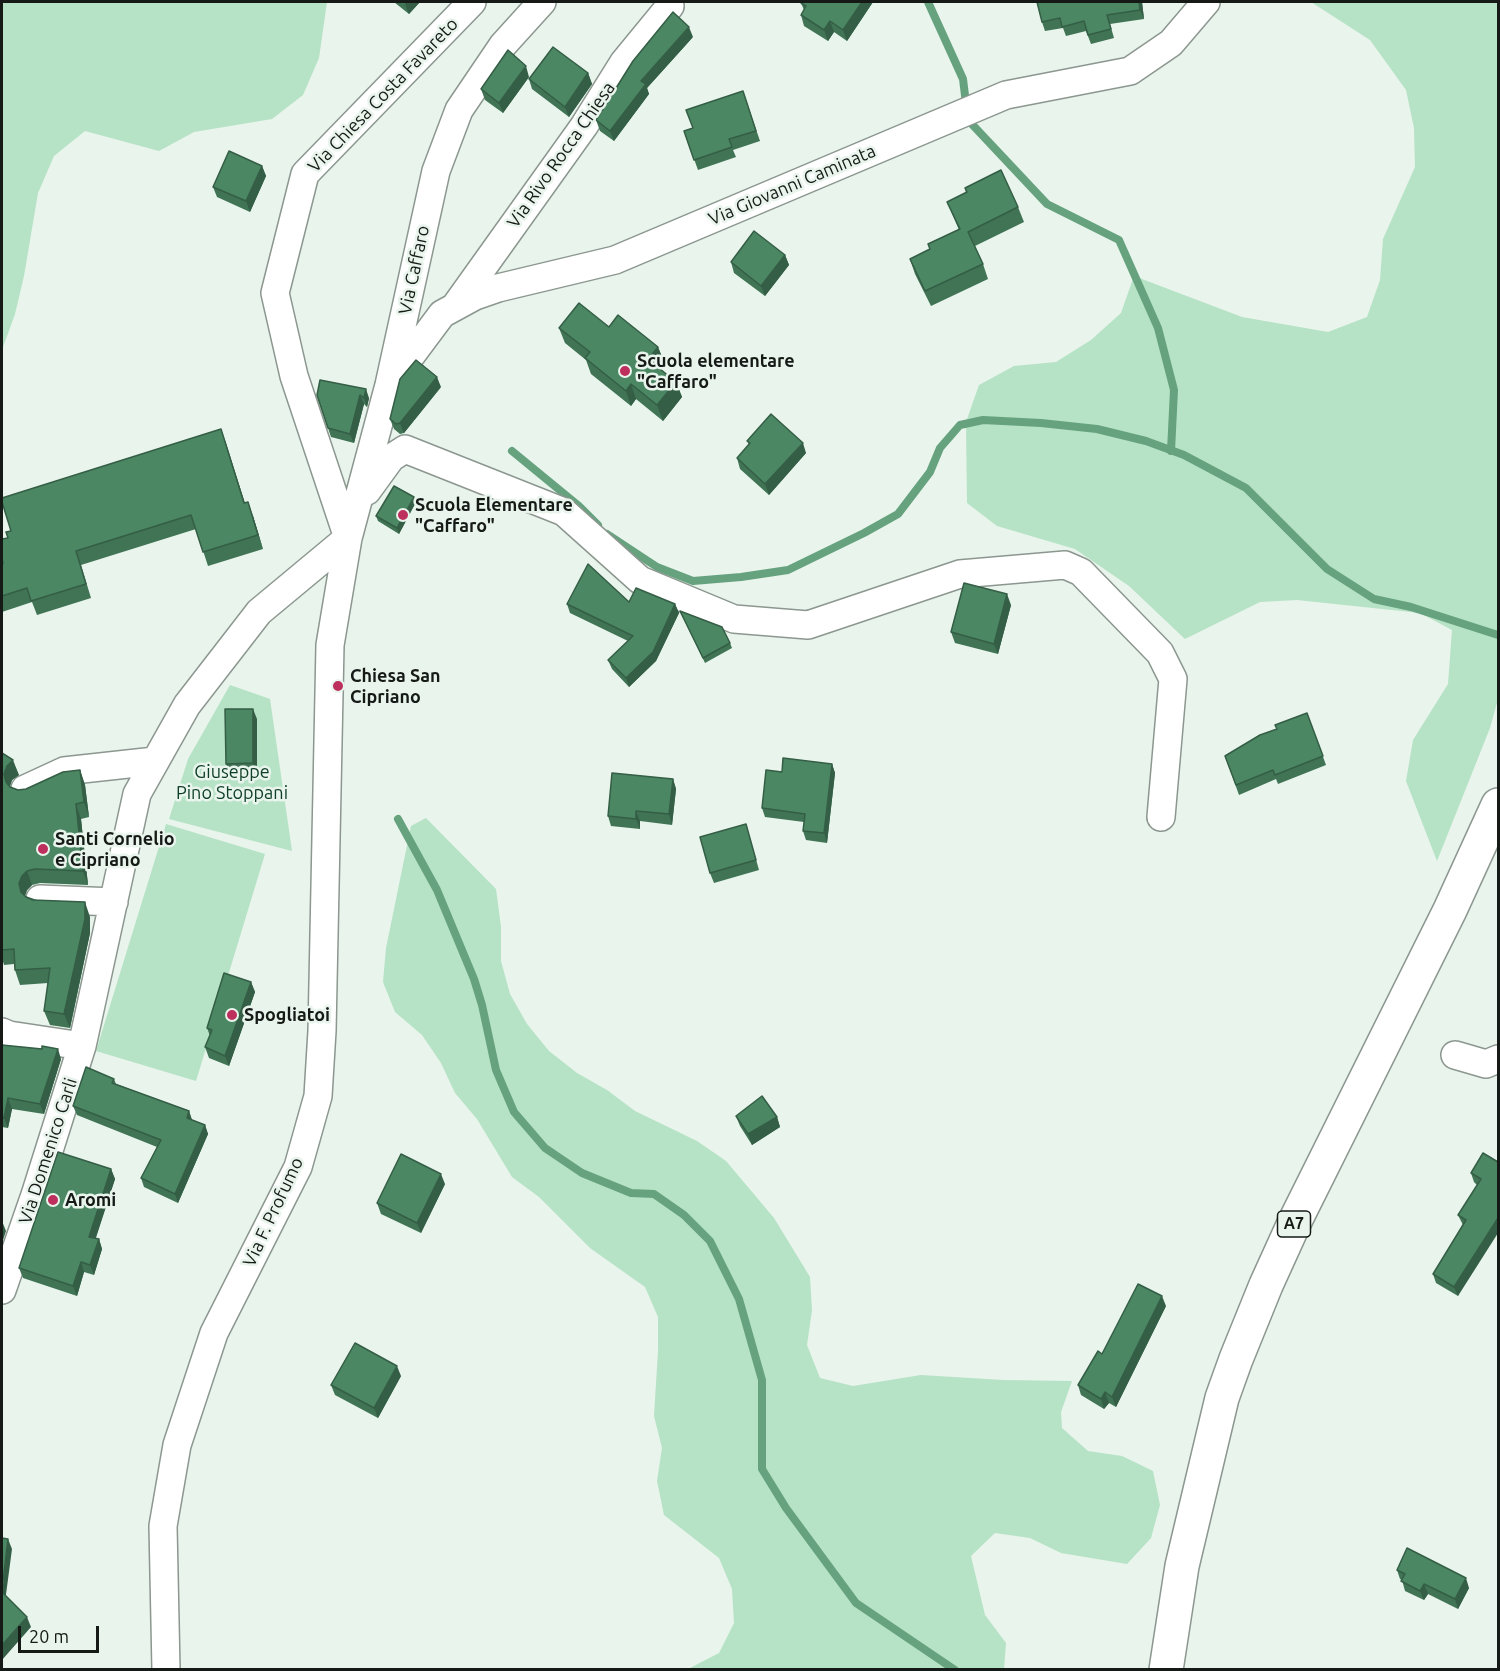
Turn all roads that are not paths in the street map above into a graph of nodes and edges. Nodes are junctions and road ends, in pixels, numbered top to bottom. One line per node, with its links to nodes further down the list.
1 (472, 2): 8 (street, Via Chiesa Costa Favareto)
2 (542, 2): 6 (street, Via Caffaro)
3 (1206, 2): 5 (street, Via Giovanni Caminata)
4 (670, 6): 5 (street, Via Rivo Rocca Chiesa)
5 (455, 306): 6 (street, Via Giovanni Caminata)
6 (389, 385): 7 (street, Via Caffaro)
7 (357, 504): 8 (street, Via Caffaro); 13 (street)
8 (348, 538): 9 (street, Via Caffaro); 10 (street, Via Domenico Carli)
9 (342, 564): 21 (street, Via F. Profumo)
10 (155, 761): 11 (street); 15 (street, Via Domenico Carli)
11 (25, 789)
12 (1498, 805): 22 (highway, A7)
13 (1161, 816)
14 (40, 899): 15 (street)
15 (114, 902): 17 (street, Via Domenico Carli)
16 (2, 1032): 17 (street)
17 (82, 1046): 20 (street, Via Domenico Carli)
18 (1455, 1055): 19 (street)
19 (1498, 1059)
20 (2, 1289)
21 (166, 1670)
22 (1166, 1670)

